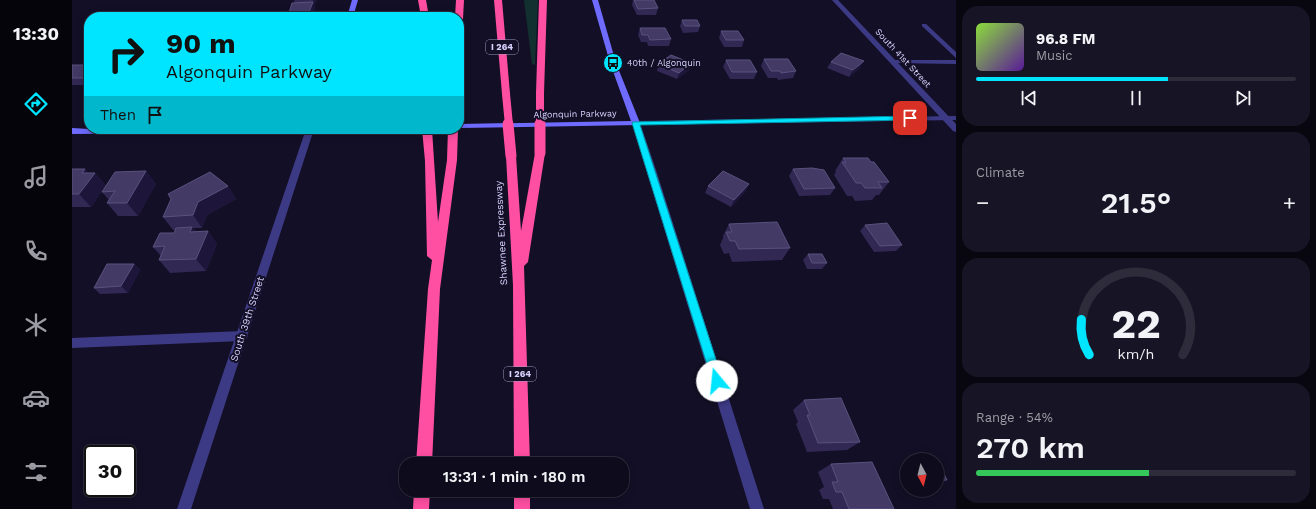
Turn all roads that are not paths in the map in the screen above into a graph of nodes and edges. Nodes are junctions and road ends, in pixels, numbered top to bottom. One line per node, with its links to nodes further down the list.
1 (355, 0): 8 (main road)
2 (422, 0): 9 (highway)
3 (460, 0): 10 (highway)
4 (498, 0): 25 (highway, Shawnee Expressway / I 264, bridge)
5 (543, 0): 25 (highway, bridge)
6 (595, 0): 17 (main road)
7 (835, 0): 13 (street, South 41st Street)
8 (351, 12)
9 (424, 12)
10 (459, 12)
11 (924, 25): 12 (street)
12 (956, 56)
13 (893, 62): 14 (street); 15 (street, South 41st Street)
14 (956, 62)
15 (945, 118): 16 (street, Algonquin Parkway); 17 (street, Algonquin Parkway); 19 (street, South 41st Street)
16 (956, 118)
17 (636, 123): 18 (main road, Algonquin Parkway); 36 (street)
18 (464, 126)
19 (956, 129)
20 (72, 131): 21 (main road)
21 (84, 131)
22 (308, 134): 27 (street, South 39th Street)
23 (427, 134): 26 (highway)
24 (453, 134): 26 (highway)
25 (519, 285): 30 (highway, Shawnee Expressway / I 264)
26 (434, 289): 29 (highway)
27 (242, 336): 28 (street); 33 (street, South 39th Street)
28 (72, 343)
29 (424, 457)
30 (522, 457)
31 (422, 497): 34 (highway)
32 (522, 497): 35 (highway)
33 (184, 509)
34 (421, 509)
35 (522, 509)
36 (757, 509)

